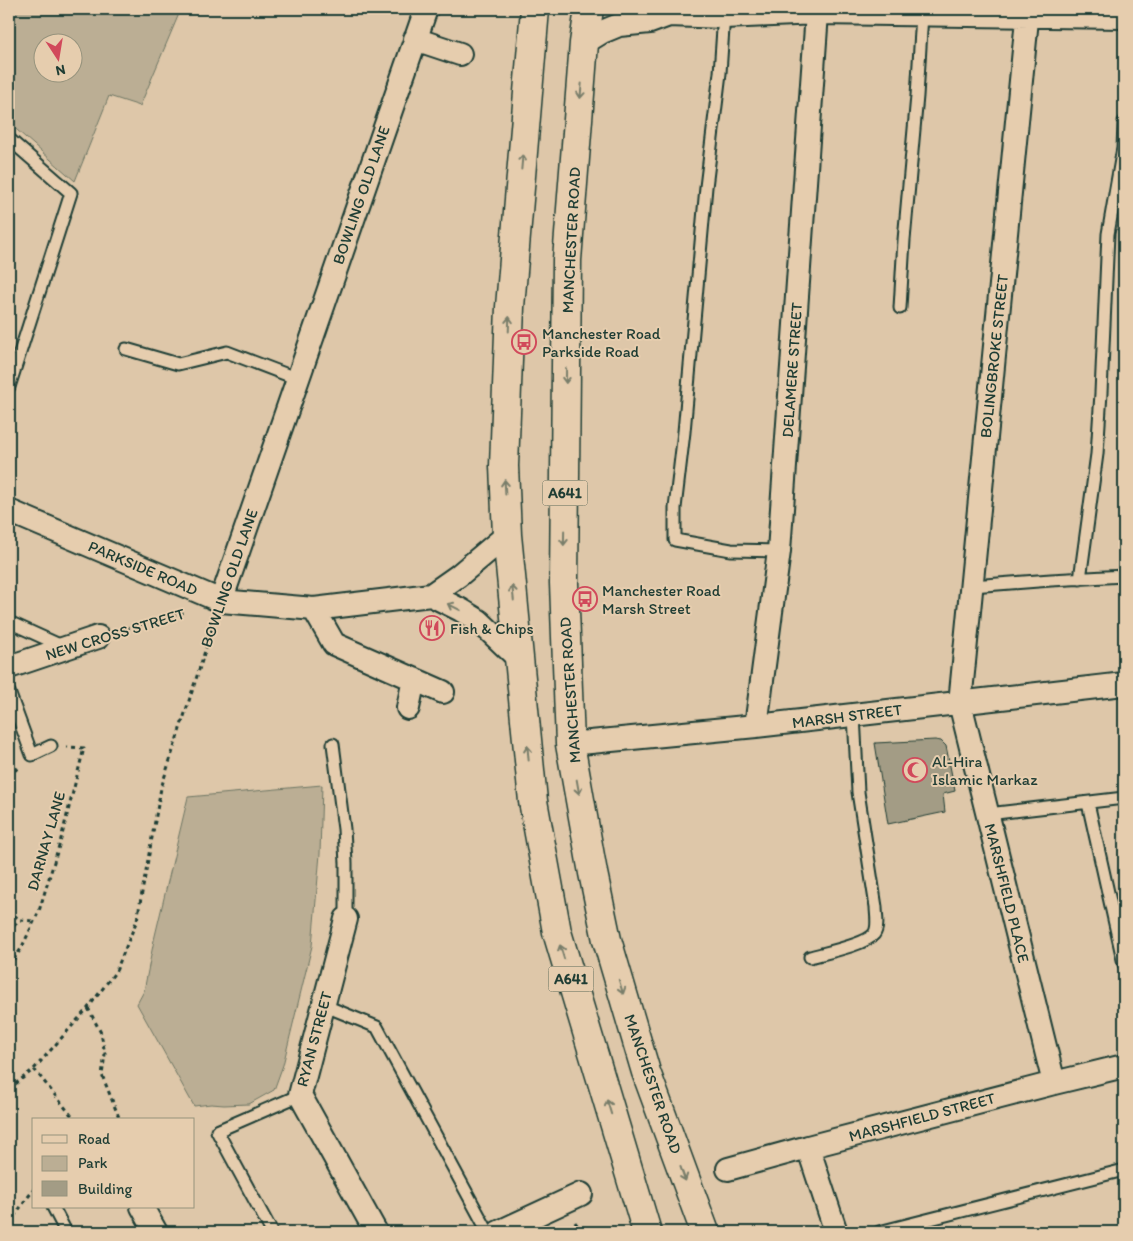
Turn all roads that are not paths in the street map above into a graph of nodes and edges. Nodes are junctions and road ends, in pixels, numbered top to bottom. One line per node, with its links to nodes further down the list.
1 (535, 9): 21 (main road, A641, one-way to 1)
2 (589, 9): 12 (main road, MANCHESTER ROAD / A641)
3 (663, 12): 6 (street); 10 (street)
4 (1028, 12): 8 (street); 9 (street); 25 (street, BOLINGBROKE STREET)
5 (425, 13): 11 (street, BOWLING OLD LANE)
6 (724, 13): 7 (street); 22 (lane)
7 (818, 13): 8 (street); 22 (street, DELAMERE STREET)
8 (922, 14): 16 (lane)
9 (1124, 16)
10 (620, 17): 12 (street)
11 (415, 40): 13 (street); 18 (street, BOWLING OLD LANE)
12 (584, 42): 43 (main road, MANCHESTER ROAD / A641, one-way to 43)
13 (460, 54)
14 (1124, 122): 24 (lane)
15 (9, 139): 19 (lane)
16 (900, 308)
17 (126, 349): 18 (lane)
18 (298, 379): 27 (street, BOWLING OLD LANE)
19 (9, 387)
20 (9, 511): 27 (street, PARKSIDE ROAD)
21 (507, 536): 26 (street, PARKSIDE ROAD); 32 (main road, A641, one-way to 21)
22 (779, 551): 41 (street, DELAMERE STREET)
23 (1124, 576): 24 (lane)
24 (1080, 579): 25 (lane)
25 (972, 586): 38 (street, BOLINGBROKE STREET)
26 (431, 595): 28 (street, PARKSIDE ROAD); 32 (street, one-way to 26)
27 (221, 601): 28 (street, PARKSIDE ROAD)
28 (314, 609): 34 (street)
29 (9, 622): 31 (lane)
30 (98, 637): 31 (street, NEW CROSS STREET)
31 (66, 648): 33 (street, NEW CROSS STREET)
32 (519, 659): 67 (main road, A641, one-way to 32)
33 (9, 667)
34 (414, 679): 37 (street); 39 (street)
35 (1124, 684): 38 (street, MARSH STREET)
36 (9, 692): 44 (lane)
37 (443, 692)
38 (960, 703): 40 (street, MARSH STREET); 47 (street, MARSHFIELD PLACE)
39 (408, 708)
40 (854, 715): 41 (street, MARSH STREET); 49 (lane)
41 (756, 726): 43 (street, MARSH STREET)
42 (333, 744): 48 (lane)
43 (570, 744): 68 (main road, MANCHESTER ROAD / A641, one-way to 68)
44 (51, 746)
45 (1124, 798): 46 (lane)
46 (1088, 803): 47 (lane); 50 (lane)
47 (988, 814): 53 (street, MARSHFIELD PLACE)
48 (346, 919): 51 (street, RYAN STREET)
49 (810, 957)
50 (1124, 964)
51 (323, 1005): 54 (street, RYAN STREET); 65 (lane)
52 (1124, 1066): 53 (street, MARSHFIELD STREET)
53 (1054, 1083): 55 (street, MARSHFIELD STREET)
54 (300, 1095): 63 (lane); 64 (street, RYAN STREET)
55 (808, 1147): 56 (street, MARSHFIELD STREET); 69 (street)
56 (728, 1169)
57 (1124, 1170): 70 (lane)
58 (581, 1194): 66 (street)
59 (54, 1208): 61 (lane)
60 (143, 1208): 62 (street)
61 (66, 1232)
62 (156, 1232)
63 (272, 1232)
64 (376, 1232)
65 (488, 1232)
66 (499, 1232)
67 (647, 1232)
68 (705, 1232)
69 (836, 1232)
70 (879, 1232)

